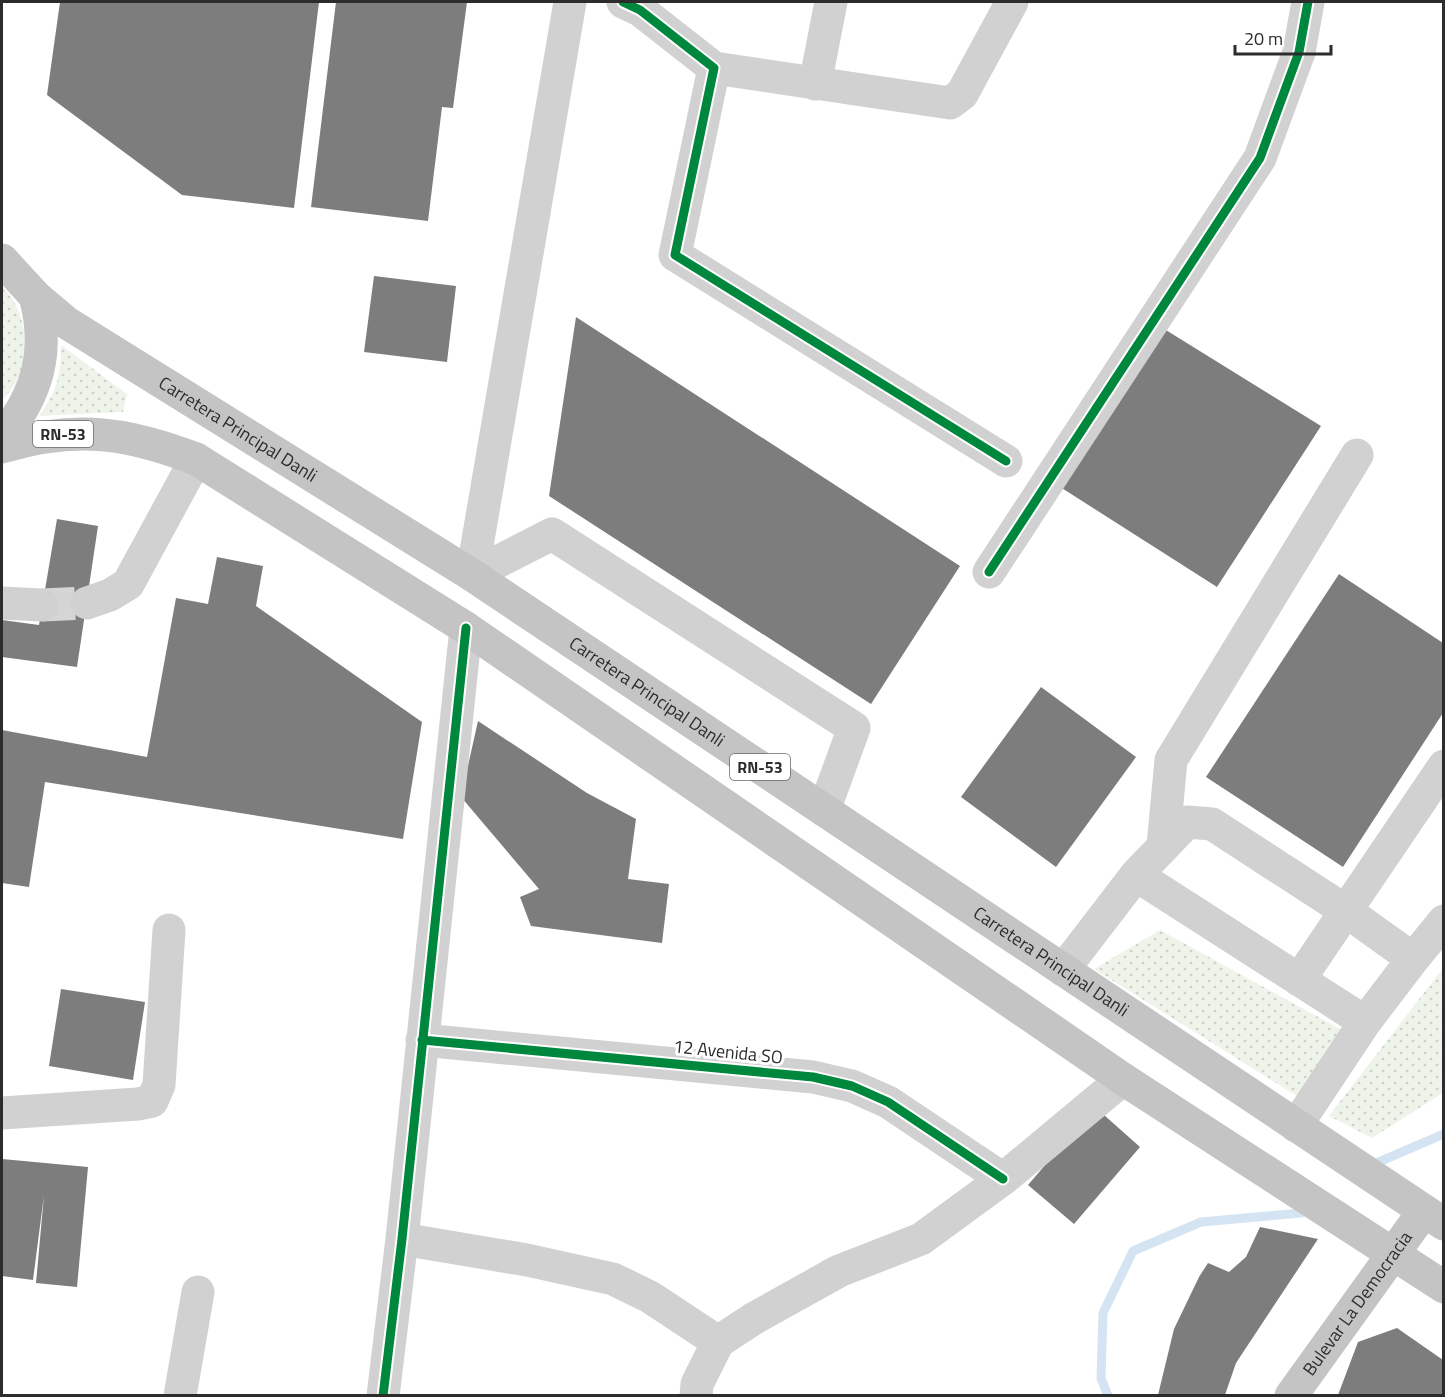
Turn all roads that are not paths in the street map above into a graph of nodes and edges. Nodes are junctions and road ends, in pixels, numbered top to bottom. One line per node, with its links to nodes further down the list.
1 (570, 2): 16 (street)
2 (623, 2): 6 (street)
3 (831, 2): 7 (street)
4 (1012, 2): 7 (street)
5 (1308, 2): 15 (street)
6 (714, 68): 7 (street); 14 (street)
7 (815, 84)
8 (2, 260): 9 (main road, Carretera Principal Danli / RN-53)
9 (35, 296): 10 (main road); 16 (main road, Carretera Principal Danli / RN-53)
10 (2, 438)
11 (2, 447): 13 (main road, RN-53)
12 (1357, 455): 23 (street)
13 (196, 459): 18 (street); 20 (main road, RN-53)
14 (1006, 461)
15 (989, 572)
16 (472, 575): 22 (main road, Carretera Principal Danli / RN-53); 22 (street)
17 (2, 603): 19 (street)
18 (87, 603)
19 (42, 605)
20 (466, 628): 32 (street); 33 (main road, RN-53)
21 (1443, 766): 25 (street)
22 (824, 810): 29 (main road, Carretera Principal Danli / RN-53)
23 (1163, 846): 24 (street); 25 (street)
24 (1136, 875): 29 (street); 30 (street)
25 (1346, 911): 28 (street); 30 (street)
26 (1443, 921): 28 (street)
27 (169, 930): 34 (street)
28 (1413, 959): 31 (street)
29 (1063, 970): 35 (main road, Carretera Principal Danli / RN-53)
30 (1299, 980): 31 (street)
31 (1365, 1022): 35 (street)
32 (422, 1040): 36 (street, 12 Avenida SO); 38 (street)
33 (1123, 1079): 36 (street); 39 (main road, RN-53)
34 (2, 1113)
35 (1296, 1126): 37 (main road, Carretera Principal Danli / RN-53)
36 (1003, 1179): 42 (street)
37 (1434, 1217): 39 (main road, Bulevar La Democracia)
38 (402, 1239): 42 (street); 44 (street)
39 (1392, 1254): 40 (main road, RN-53); 46 (main road, Bulevar La Democracia)
40 (1443, 1287)
41 (198, 1292): 43 (street)
42 (718, 1342): 45 (street)
43 (180, 1395)
44 (383, 1395)
45 (696, 1395)
46 (1291, 1395)

